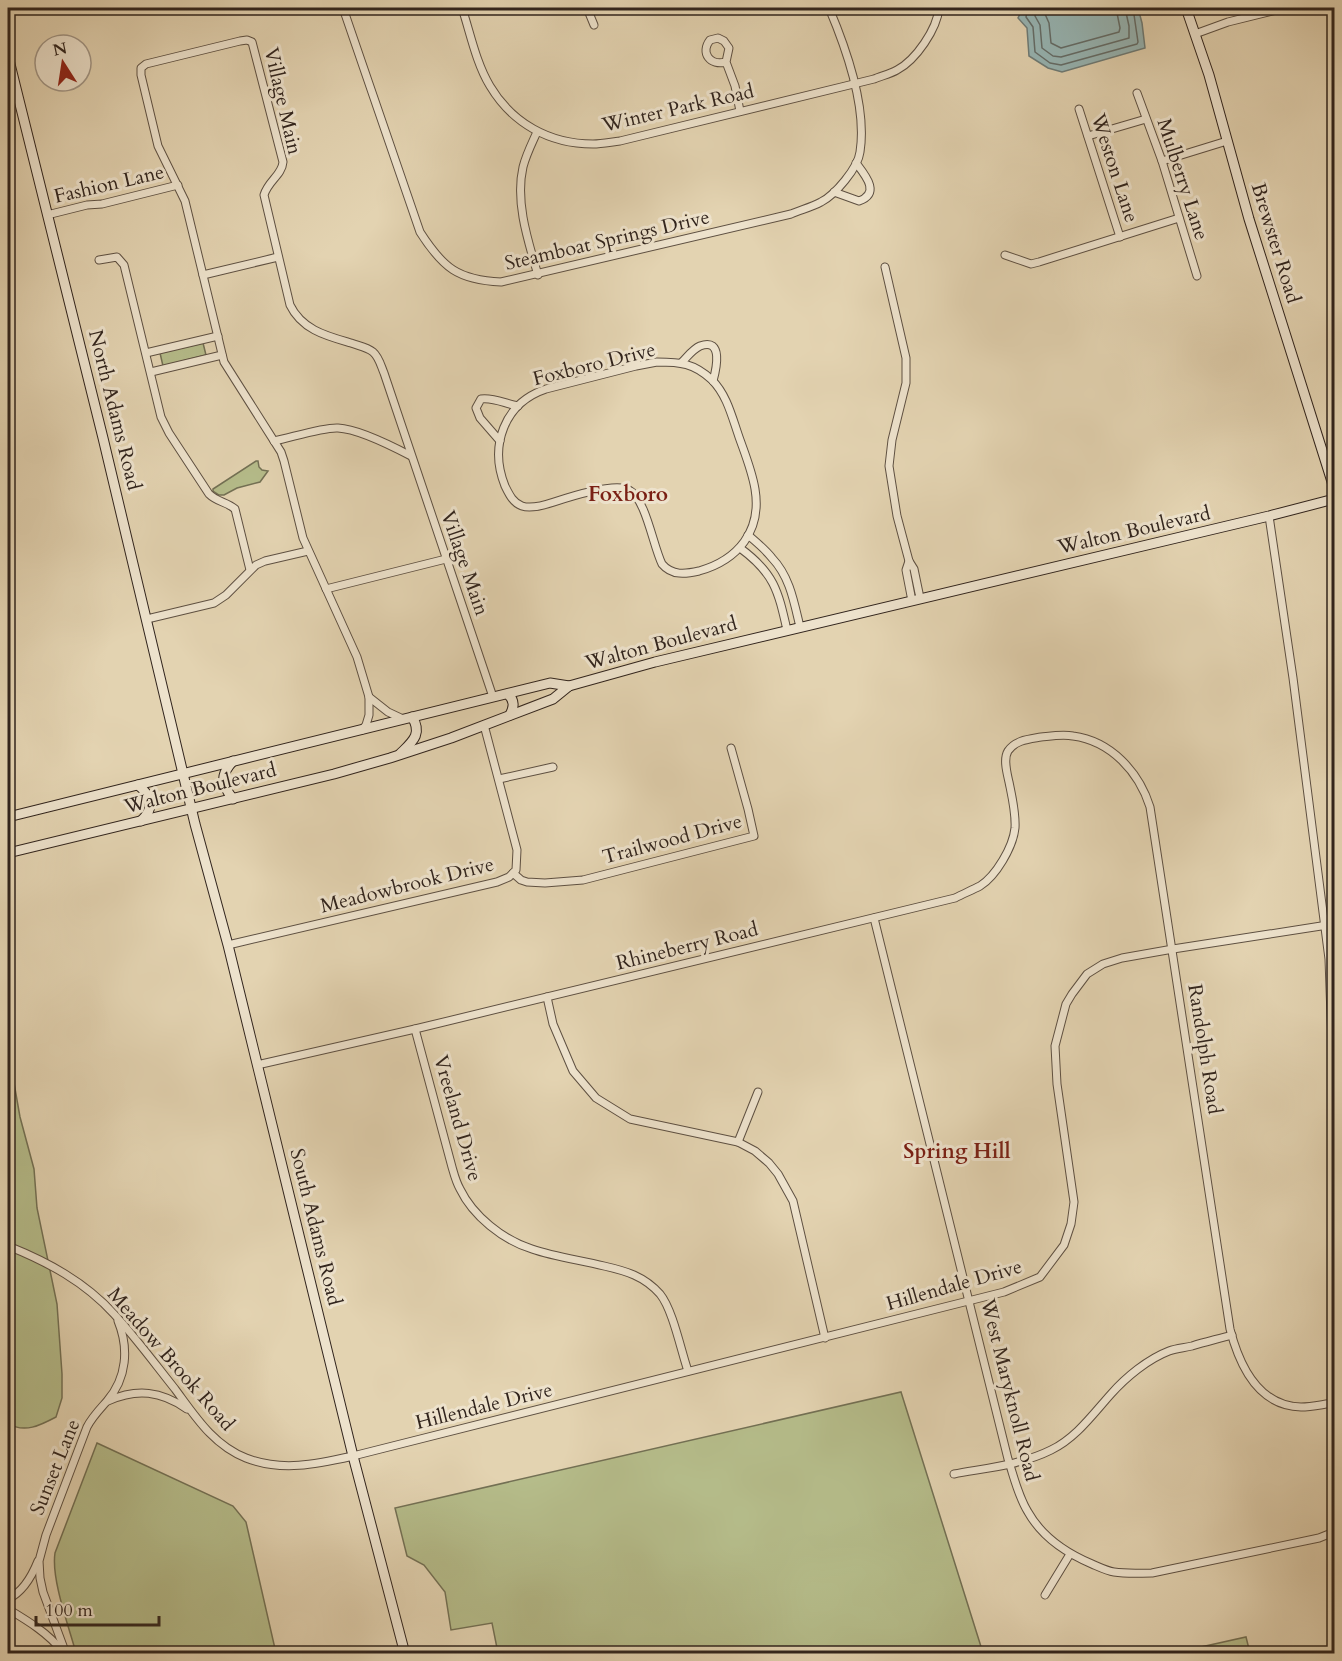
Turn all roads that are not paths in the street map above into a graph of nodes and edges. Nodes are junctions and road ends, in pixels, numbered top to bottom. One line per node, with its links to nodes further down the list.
1 (357, 8): 8 (street)
2 (462, 8): 18 (street, Winter Park Road)
3 (587, 8): 9 (street)
4 (829, 8): 13 (street, Steamboat Springs Drive)
5 (939, 8): 13 (street, Winter Park Road)
6 (1186, 8): 10 (main road, Brewster Road)
7 (1285, 8): 10 (street)
8 (343, 10): 32 (street, Steamboat Springs Drive)
9 (594, 25)
10 (1195, 34): 20 (main road, Brewster Road)
11 (8, 56): 25 (main road, North Adams Road)
12 (726, 62): 16 (street)
13 (854, 83): 16 (street, Winter Park Road); 22 (street, Steamboat Springs Drive)
14 (1137, 93): 17 (street, Mulberry Lane)
15 (1078, 109): 19 (street, Weston Lane)
16 (740, 111): 18 (street, Winter Park Road)
17 (1146, 119): 19 (street); 21 (street, Mulberry Lane)
18 (537, 132): 32 (street)
19 (1088, 136): 27 (street, Weston Lane)
20 (1227, 141): 21 (street); 45 (main road, Brewster Road)
21 (1162, 161): 26 (street, Mulberry Lane)
22 (856, 163): 24 (street, Steamboat Springs Drive); 24 (street)
23 (178, 185): 25 (street, Fashion Lane); 29 (street, Village Main); 33 (street, Village Main)
24 (834, 192): 32 (street, Steamboat Springs Drive)
25 (47, 215): 55 (main road, North Adams Road)
26 (1179, 218): 27 (street); 34 (street, Mulberry Lane)
27 (1120, 237): 28 (street)
28 (1005, 255)
29 (278, 257): 33 (street); 44 (street, Village Main)
30 (99, 260): 36 (street)
31 (885, 267): 54 (street)
32 (538, 274)
33 (203, 275): 35 (street, Village Main)
34 (1197, 276)
35 (218, 336): 36 (street); 37 (street, Village Main)
36 (146, 352): 39 (street)
37 (222, 355): 39 (street); 42 (street, Village Main)
38 (682, 362): 40 (street, Foxboro Drive); 40 (street, Foxboro Drive); 41 (street, Foxboro Drive)
39 (151, 372): 52 (street)
40 (713, 381): 48 (street, Foxboro Drive)
41 (518, 406): 43 (street, Foxboro Drive); 43 (street, Foxboro Drive)
42 (274, 441): 44 (street); 50 (street, Village Main)
43 (500, 441): 49 (street, Foxboro Drive)
44 (412, 456): 51 (street, Village Main)
45 (1335, 488)
46 (1335, 499): 47 (main road, Walton Boulevard)
47 (1269, 516): 54 (main road, Walton Boulevard); 82 (street)
48 (748, 535): 49 (street, Foxboro Drive); 56 (street)
49 (740, 548): 57 (street)
50 (308, 550): 52 (street); 53 (street, Village Main)
51 (446, 559): 53 (street); 61 (street, Village Main)
52 (250, 570): 55 (street)
53 (326, 589): 60 (street, Village Main)
54 (916, 600): 56 (main road, Walton Boulevard)
55 (147, 619): 71 (main road, North Adams Road)
56 (800, 627): 57 (main road, Walton Boulevard)
57 (787, 630): 58 (main road, Walton Boulevard)
58 (569, 686): 59 (main road, Walton Boulevard); 62 (main road, Walton Boulevard)
59 (508, 694): 61 (main road, Walton Boulevard); 62 (main road)
60 (369, 697): 63 (street); 65 (street, Village Main)
61 (493, 697): 63 (main road, Walton Boulevard)
62 (510, 715): 64 (main road, Walton Boulevard)
63 (408, 718): 65 (main road, Walton Boulevard); 68 (main road)
64 (484, 725): 68 (main road, Walton Boulevard); 72 (street, Meadowbrook Drive)
65 (362, 730): 69 (main road, Walton Boulevard)
66 (731, 748): 79 (street, Trailwood Drive)
67 (1008, 751): 80 (street, Rhineberry Road); 84 (street, Randolph Road)
68 (399, 756): 74 (main road, Walton Boulevard)
69 (233, 761): 71 (main road, Walton Boulevard); 74 (main road)
70 (553, 767): 72 (street)
71 (183, 773): 73 (main road, Walton Boulevard); 75 (main road, North Adams Road)
72 (499, 778): 79 (street, Meadowbrook Drive)
73 (138, 785): 76 (main road, Walton Boulevard); 77 (main road)
74 (233, 799): 75 (main road, Walton Boulevard)
75 (192, 809): 77 (main road, Walton Boulevard); 83 (main road, South Adams Road)
76 (8, 817)
77 (141, 821): 78 (main road, Walton Boulevard)
78 (8, 853)
79 (513, 873): 83 (street, Meadowbrook Drive)
80 (874, 918): 85 (street, Rhineberry Road); 92 (street, West Maryknoll Road)
81 (1335, 924): 82 (street, Hillendale Drive)
82 (1325, 926): 84 (street, Hillendale Drive); 89 (street)
83 (228, 945): 87 (main road, South Adams Road)
84 (1173, 949): 92 (street, Hillendale Drive); 94 (street, Randolph Road)
85 (547, 997): 86 (street, Rhineberry Road); 90 (street)
86 (415, 1029): 87 (street, Rhineberry Road); 96 (street, Vreeland Drive)
87 (257, 1065): 100 (main road, South Adams Road)
88 (758, 1092): 90 (street)
89 (1335, 1101)
90 (738, 1142): 95 (street)
91 (8, 1246): 93 (street, Meadow Brook Road)
92 (969, 1300): 95 (street, Hillendale Drive); 101 (street, West Maryknoll Road)
93 (116, 1316): 97 (street, Sunset Lane); 99 (street, Meadow Brook Road)
94 (1232, 1335): 98 (street, Randolph Road); 101 (street)
95 (825, 1338): 96 (street, Hillendale Drive)
96 (688, 1371): 100 (street, Hillendale Drive)
97 (107, 1401): 99 (street); 105 (street, Sunset Lane)
98 (1335, 1403)
99 (194, 1415): 100 (street, Meadow Brook Road)
100 (353, 1456): 110 (main road, South Adams Road)
101 (1010, 1464): 102 (street); 104 (street, West Maryknoll Road)
102 (954, 1474)
103 (1335, 1532): 104 (street, West Maryknoll Road)
104 (1071, 1554): 106 (street)
105 (40, 1556): 107 (street); 109 (street, Sunset Lane)
106 (1045, 1595)
107 (8, 1599)
108 (8, 1609): 109 (street)
109 (65, 1653)
110 (405, 1653)

